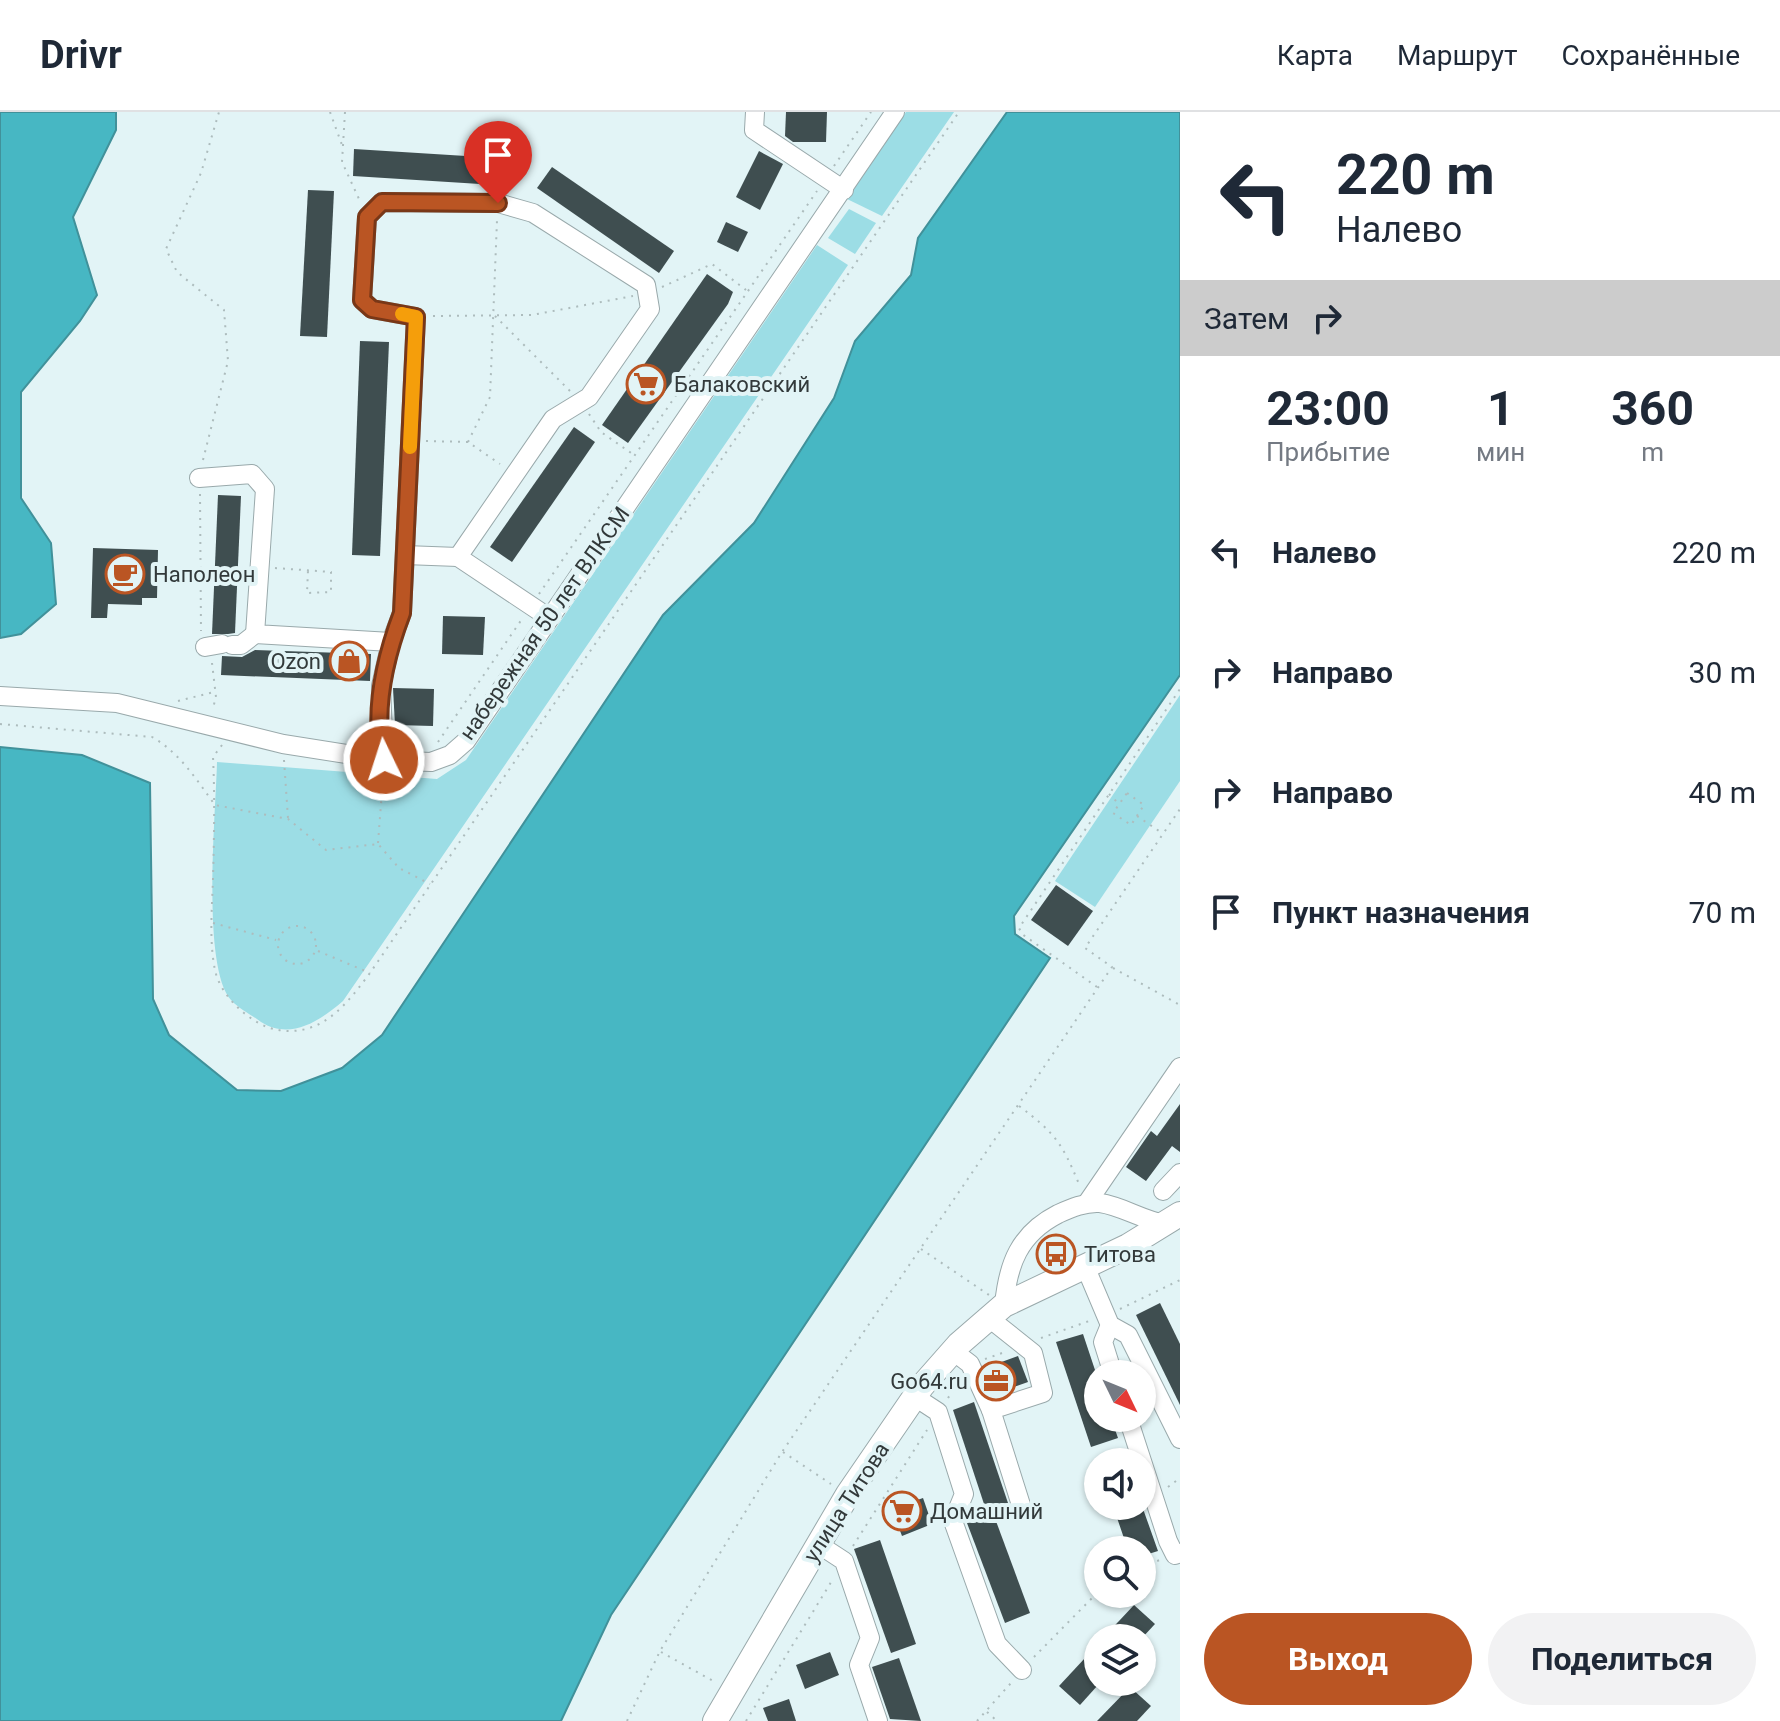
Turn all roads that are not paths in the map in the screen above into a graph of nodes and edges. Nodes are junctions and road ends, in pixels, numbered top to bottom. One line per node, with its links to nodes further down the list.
1 (755, 112): 3 (street)
2 (895, 112): 3 (street, набережная 50 лет ВЛКСМ)
3 (844, 190): 7 (street, набережная 50 лет ВЛКСМ)
4 (199, 478): 8 (street)
5 (405, 555): 6 (street); 6 (street); 9 (street)
6 (458, 557): 7 (street)
7 (548, 617): 12 (street, набережная 50 лет ВЛКСМ)
8 (255, 634): 9 (street); 10 (street)
9 (391, 642): 12 (street)
10 (220, 646)
11 (0, 696): 12 (street, набережная 50 лет ВЛКСМ)
12 (384, 760)
13 (1180, 1067): 16 (street)
14 (1180, 1173): 15 (street)
15 (1163, 1191)
16 (1087, 1203): 17 (street, улица Титова); 18 (street)
17 (1173, 1219): 19 (main road, улица Титова)
18 (1013, 1259): 20 (street); 21 (street)
19 (1085, 1266): 20 (main road, улица Титова); 22 (street)
20 (1040, 1287): 21 (main road, улица Титова)
21 (996, 1312): 23 (main road, улица Титова); 26 (street)
22 (1108, 1320): 24 (street); 28 (street)
23 (962, 1358): 25 (main road, улица Титова); 26 (street)
24 (1109, 1360)
25 (915, 1397): 30 (main road, улица Титова); 32 (street)
26 (991, 1410): 29 (street)
27 (1133, 1432): 31 (street)
28 (1180, 1439)
29 (1021, 1505)
30 (818, 1544): 33 (main road, улица Титова); 34 (street)
31 (1177, 1554)
32 (1022, 1670)
33 (715, 1721)
34 (878, 1721)

